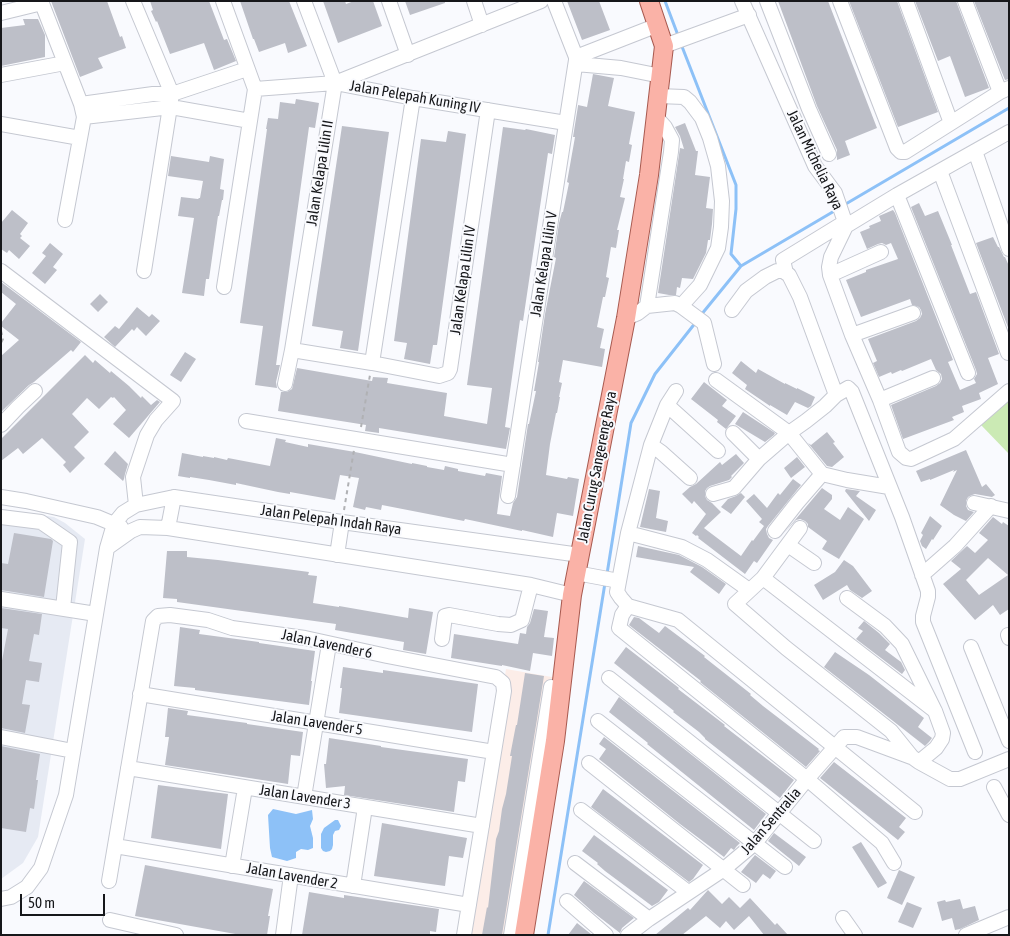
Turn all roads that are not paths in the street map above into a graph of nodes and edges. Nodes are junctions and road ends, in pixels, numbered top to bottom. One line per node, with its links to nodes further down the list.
1 (133, 1): 31 (street)
2 (223, 1): 23 (street)
3 (304, 1): 26 (street, Jalan Kelapa Lilin II)
4 (389, 1): 20 (street)
5 (474, 1): 17 (street)
6 (542, 1): 17 (street, Jalan Pelepah Kuning IV)
7 (554, 1): 21 (street)
8 (649, 1): 18 (main road, Jalan Curug Sangereng Raya)
9 (742, 1): 16 (street, Jalan Michelia Raya)
10 (767, 1): 42 (street)
11 (840, 1): 37 (street)
12 (906, 1): 37 (street)
13 (965, 1): 28 (street)
14 (41, 2): 15 (street); 22 (street)
15 (1, 13)
16 (749, 15): 19 (street); 46 (street, Jalan Michelia Raya)
17 (482, 25): 20 (street, Jalan Pelepah Kuning IV)
18 (658, 25): 19 (main road, Jalan Curug Sangereng Raya); 21 (street)
19 (668, 44): 25 (main road, Jalan Curug Sangereng Raya)
20 (408, 55): 26 (street, Jalan Pelepah Kuning IV)
21 (576, 60): 25 (street); 36 (street, Jalan Kelapa Lilin V)
22 (65, 63): 24 (street); 33 (street)
23 (247, 68): 27 (street); 31 (street)
24 (1, 75)
25 (661, 76): 29 (main road, Jalan Curug Sangereng Raya)
26 (335, 83): 27 (street); 30 (street, Jalan Pelepah Kuning IV); 60 (street, Jalan Kelapa Lilin II)
27 (255, 89): 35 (street)
28 (1004, 90): 37 (street)
29 (658, 96): 34 (main road, Jalan Curug Sangereng Raya); 55 (street)
30 (413, 98): 32 (street, Jalan Pelepah Kuning IV); 62 (street)
31 (172, 100): 33 (street); 35 (street); 50 (street)
32 (488, 110): 36 (street, Jalan Pelepah Kuning IV); 62 (street, Jalan Kelapa Lilin IV)
33 (82, 111): 40 (street)
34 (656, 117): 54 (street); 58 (main road, Jalan Curug Sangereng Raya)
35 (250, 121): 53 (street)
36 (566, 123): 81 (street, Jalan Kelapa Lilin V)
37 (951, 123)
38 (1, 124): 40 (street)
39 (1009, 132): 41 (street)
40 (80, 138): 45 (street)
41 (975, 151): 43 (street); 47 (street)
42 (829, 154)
43 (940, 171): 44 (street); 61 (street)
44 (898, 195): 46 (street); 64 (street)
45 (65, 220)
46 (845, 222): 51 (street); 52 (street, Jalan Michelia Raya)
47 (1009, 249)
48 (881, 252): 52 (street)
49 (1, 272): 90 (street)
50 (144, 272)
51 (786, 273): 56 (street); 71 (street)
52 (830, 275): 59 (street, Jalan Michelia Raya)
53 (224, 287)
54 (647, 306): 55 (street); 58 (street)
55 (685, 309): 63 (street)
56 (732, 310)
57 (913, 313): 59 (street)
58 (626, 318): 104 (main road, Jalan Curug Sangereng Raya)
59 (852, 335): 72 (street, Jalan Michelia Raya)
60 (292, 350): 62 (street); 67 (street, Jalan Kelapa Lilin II)
61 (1008, 353)
62 (372, 363)
63 (714, 364)
64 (968, 373)
65 (933, 378): 72 (street)
66 (716, 380): 77 (street)
67 (285, 384)
68 (676, 390): 73 (street)
69 (35, 391): 75 (street)
70 (1009, 391): 72 (street, Jalan Michelia Raya)
71 (836, 395): 77 (street); 84 (street)
72 (880, 400)
73 (667, 405): 78 (street); 79 (street)
74 (246, 421): 81 (street)
75 (1, 425)
76 (733, 433): 80 (street)
77 (788, 433): 80 (street); 82 (street)
78 (651, 445): 83 (street); 100 (street)
79 (718, 451)
80 (759, 459): 85 (street)
81 (513, 465): 86 (street, Jalan Kelapa Lilin V)
82 (822, 474): 84 (street); 99 (street)
83 (690, 478)
84 (889, 487): 107 (street)
85 (714, 494)
86 (508, 496)
87 (1, 497): 95 (street)
88 (174, 497): 90 (street, Jalan Pelepah Indah Raya); 94 (street, Jalan Pelepah Indah Raya); 96 (street)
89 (974, 503): 91 (street)
90 (136, 505): 95 (street, Jalan Pelepah Indah Raya)
91 (991, 506): 92 (street); 107 (street)
92 (1009, 511)
93 (1, 517): 115 (street)
94 (342, 522): 103 (street); 104 (street, Jalan Pelepah Indah Raya)
95 (114, 524): 98 (street); 102 (street)
96 (168, 528): 98 (street); 103 (street)
97 (800, 528): 101 (street)
98 (130, 531): 102 (street)
99 (775, 531)
100 (628, 533): 109 (street); 111 (street)
101 (788, 545): 105 (street); 108 (street)
102 (107, 548): 117 (street)
103 (337, 555): 110 (street)
104 (580, 555): 106 (main road, Jalan Curug Sangereng Raya)
105 (814, 564)
106 (580, 574): 109 (street); 112 (main road, Jalan Curug Sangereng Raya)
107 (922, 575): 132 (street)
108 (763, 578): 111 (street); 124 (street)
109 (614, 580): 116 (street)
110 (531, 585): 112 (street); 118 (street)
111 (749, 590): 134 (street)
112 (572, 595): 147 (main road, Jalan Curug Sangereng Raya)
113 (847, 598): 124 (street)
114 (1, 599): 115 (street)
115 (63, 608): 117 (street)
116 (635, 608): 129 (street); 137 (street)
117 (96, 614): 130 (street)
118 (442, 639)
119 (329, 644): 123 (street, Jalan Lavender 6); 126 (street); 131 (street, Jalan Lavender 6)
120 (971, 648): 128 (street)
121 (609, 678): 144 (street)
122 (551, 687): 147 (street)
123 (140, 694): 126 (street, Jalan Lavender 5); 136 (street)
124 (935, 710): 134 (street)
125 (598, 722): 149 (street)
126 (316, 723): 131 (street, Jalan Lavender 5); 140 (street)
127 (1, 737): 130 (street)
128 (1009, 741)
129 (834, 746): 134 (street, Jalan Sentralia); 137 (street, Jalan Sentralia); 143 (street)
130 (73, 751): 161 (street)
131 (494, 752): 146 (street)
132 (974, 752)
133 (1006, 759): 134 (street)
134 (915, 760)
135 (589, 763): 155 (street)
136 (128, 768): 139 (street, Jalan Lavender 3); 150 (street)
137 (807, 779): 144 (street, Jalan Sentralia); 152 (street)
138 (994, 787): 145 (street)
139 (244, 788): 140 (street, Jalan Lavender 3); 153 (street)
140 (304, 797): 141 (street, Jalan Lavender 3)
141 (365, 807): 146 (street, Jalan Lavender 3); 159 (street)
142 (581, 810): 160 (street)
143 (915, 812)
144 (778, 813): 148 (street); 149 (street, Jalan Sentralia)
145 (1009, 815)
146 (482, 826): 163 (street)
147 (533, 837): 171 (street); 172 (main road, Jalan Curug Sangereng Raya)
148 (814, 841)
149 (754, 843): 154 (street); 155 (street, Jalan Sentralia)
150 (115, 846): 153 (street, Jalan Lavender 2); 157 (street)
151 (575, 863): 166 (street)
152 (894, 863)
153 (232, 866): 156 (street, Jalan Lavender 2)
154 (785, 867)
155 (724, 870): 158 (street); 160 (street, Jalan Sentralia)
156 (291, 875): 159 (street, Jalan Lavender 2); 169 (street)
157 (109, 880)
158 (743, 885)
159 (352, 886): 163 (street, Jalan Lavender 2)
160 (688, 892): 166 (street, Jalan Sentralia)
161 (1, 899)
162 (567, 901): 173 (street)
163 (469, 905): 170 (street)
164 (843, 918): 175 (street)
165 (1009, 918): 176 (street)
166 (649, 919): 174 (street, Jalan Sentralia)
167 (110, 920): 168 (street)
168 (176, 935)
169 (283, 935)
170 (464, 935)
171 (510, 935)
172 (524, 935)
173 (606, 935)
174 (628, 935)
175 (855, 935)
176 (966, 935)

